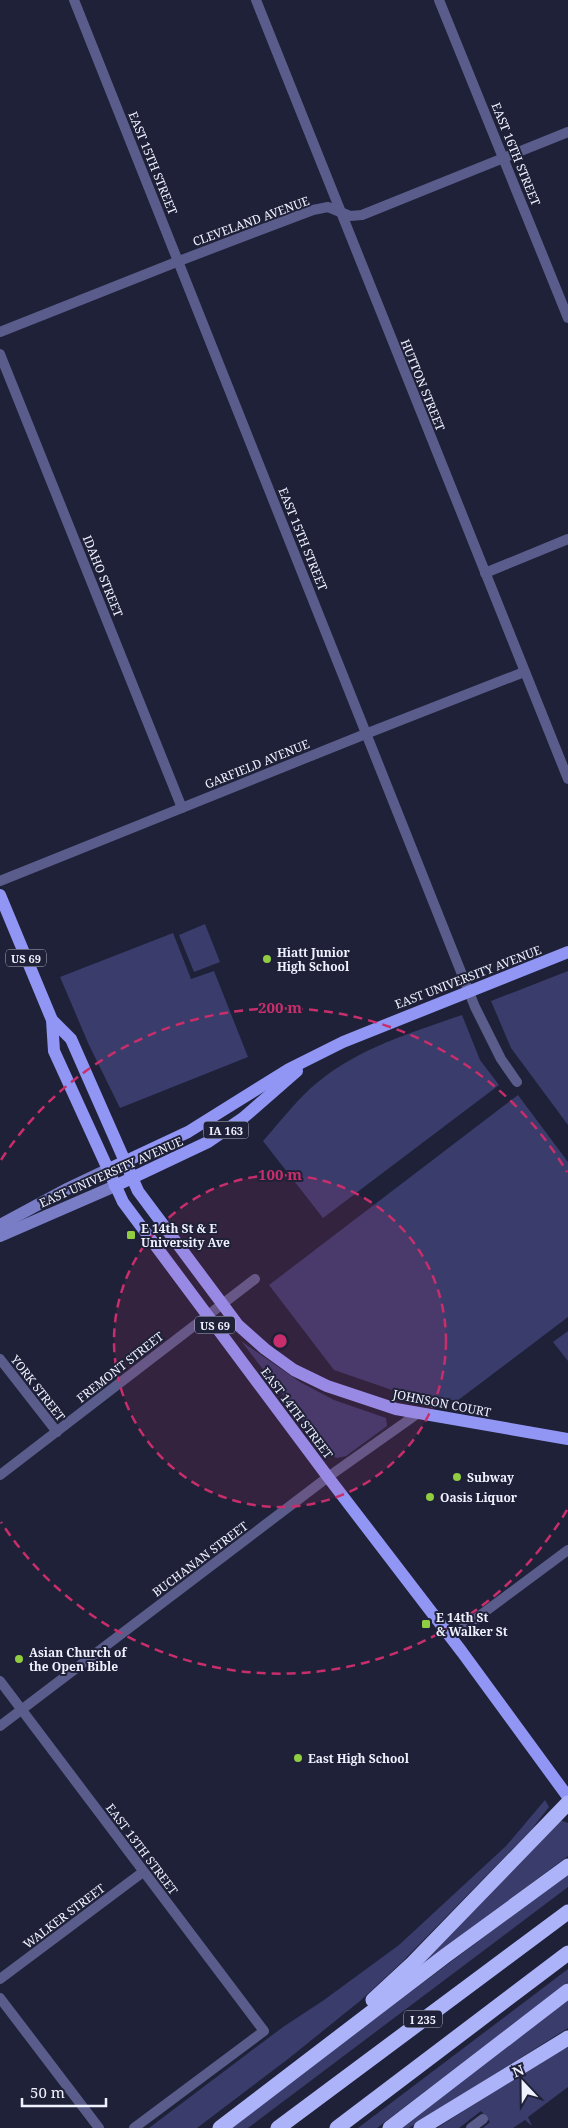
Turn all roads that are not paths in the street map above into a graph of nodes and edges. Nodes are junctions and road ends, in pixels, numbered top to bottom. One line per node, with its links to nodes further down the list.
1 (74, 0): 7 (street, EAST 15TH STREET)
2 (256, 0): 6 (street, HUTTON STREET)
3 (439, 0): 5 (street, EAST 16TH STREET)
4 (568, 132): 5 (street, CLEVELAND AVENUE)
5 (504, 158): 6 (street, CLEVELAND AVENUE); 8 (street, EAST 16TH STREET)
6 (340, 211): 7 (street, CLEVELAND AVENUE); 12 (street, HUTTON STREET)
7 (179, 261): 9 (street, CLEVELAND AVENUE); 14 (street, EAST 15TH STREET)
8 (568, 318)
9 (0, 332)
10 (0, 354): 16 (street, IDAHO STREET)
11 (568, 539): 12 (street)
12 (485, 573): 13 (street, HUTTON STREET)
13 (524, 672): 14 (street, GARFIELD AVENUE); 15 (street, HUTTON STREET)
14 (368, 733): 16 (street, GARFIELD AVENUE); 20 (street, EAST 15TH STREET)
15 (568, 779)
16 (182, 808): 17 (street, GARFIELD AVENUE)
17 (0, 881)
18 (0, 895): 21 (main road, EAST 14TH STREET / US 69)
19 (568, 952): 20 (main road, EAST UNIVERSITY AVENUE / IA 163)
20 (469, 991): 22 (main road, EAST UNIVERSITY AVENUE / IA 163); 23 (street, EAST 15TH STREET)
21 (52, 1020): 24 (main road, EAST 14TH STREET / US 69); 25 (main road, EAST 14TH STREET / US 69)
22 (324, 1052): 24 (main road, EAST UNIVERSITY AVENUE / IA 163); 26 (main road, EAST UNIVERSITY AVENUE / IA 163)
23 (517, 1082)
24 (127, 1162): 25 (main road, EAST UNIVERSITY AVENUE / IA 163); 26 (main road, EAST 14TH STREET / US 69)
25 (107, 1170): 27 (main road, EAST 14TH STREET / US 69); 28 (main road, EAST UNIVERSITY AVENUE)
26 (133, 1178): 27 (main road, EAST UNIVERSITY AVENUE / IA 163); 31 (main road, EAST 14TH STREET / US 69)
27 (115, 1186): 29 (main road, EAST UNIVERSITY AVENUE); 32 (main road, EAST 14TH STREET / US 69)
28 (0, 1225)
29 (0, 1236)
30 (255, 1279): 31 (street, FREMONT STREET)
31 (222, 1304): 32 (street, FREMONT STREET); 34 (main road, JOHNSON COURT / US 69)
32 (208, 1315): 35 (street, FREMONT STREET); 38 (main road, EAST 14TH STREET / US 69)
33 (0, 1359): 35 (street, YORK STREET)
34 (417, 1414): 36 (main road, JOHNSON COURT / US 69); 38 (street, BUCHANAN STREET)
35 (57, 1432): 37 (street, FREMONT STREET)
36 (568, 1439)
37 (0, 1475)
38 (328, 1477): 40 (main road, EAST 14TH STREET / US 69); 42 (street, BUCHANAN STREET)
39 (568, 1550): 40 (street)
40 (451, 1637): 44 (main road, EAST 14TH STREET / US 69)
41 (0, 1681): 42 (street, EAST 13TH STREET)
42 (22, 1709): 43 (street, BUCHANAN STREET); 47 (street, EAST 13TH STREET)
43 (0, 1726)
44 (568, 1797)
45 (568, 1804): 54 (highway)
46 (568, 1866): 54 (highway)
47 (143, 1872): 50 (street, WALKER STREET); 57 (street, EAST 13TH STREET)
48 (568, 1912): 59 (highway, I 235)
49 (568, 1952): 60 (highway, I 235)
50 (0, 1979)
51 (568, 1991): 61 (highway)
52 (0, 1998): 56 (street)
53 (568, 2038): 62 (highway)
54 (298, 2069): 58 (highway)
55 (483, 2119): 63 (street)
56 (99, 2128)
57 (134, 2128)
58 (220, 2128)
59 (278, 2128)
60 (337, 2128)
61 (390, 2128)
62 (422, 2128)
63 (471, 2128)

